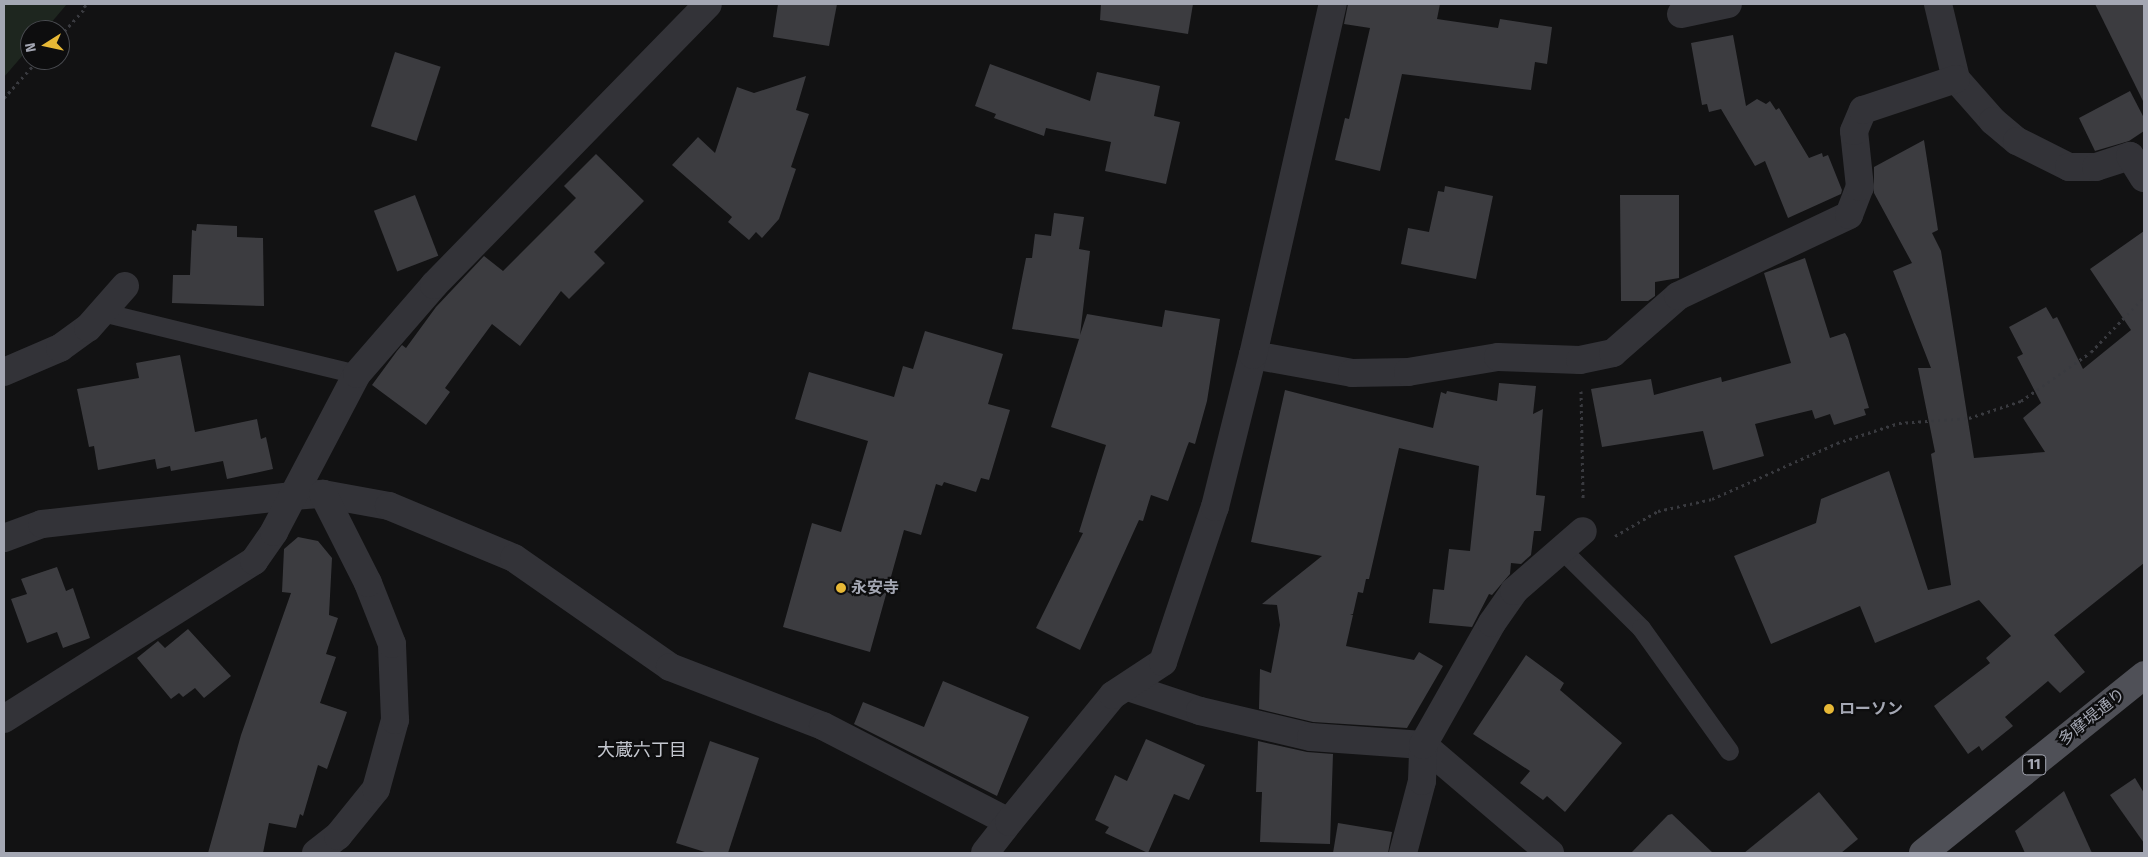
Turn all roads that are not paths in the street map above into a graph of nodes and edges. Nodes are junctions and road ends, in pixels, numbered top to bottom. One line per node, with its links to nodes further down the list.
1 (708, 4): 12 (street)
2 (1333, 4): 10 (street)
3 (1728, 4): 5 (street)
4 (1938, 4): 6 (street)
5 (1681, 14)
6 (1956, 79): 7 (street); 10 (street)
7 (2144, 178)
8 (125, 286): 9 (street)
9 (102, 312): 11 (street); 12 (lane)
10 (1254, 355): 19 (street)
11 (4, 372)
12 (357, 374): 14 (street)
13 (323, 494): 14 (street); 23 (street); 24 (street)
14 (292, 496): 16 (street); 20 (street)
15 (1583, 531): 17 (street)
16 (4, 538)
17 (1569, 558): 21 (street); 22 (lane)
18 (2144, 674): 28 (main road, 多摩堤通り / 11)
19 (1128, 687): 21 (street); 23 (street)
20 (4, 719)
21 (1423, 745): 26 (street); 27 (street)
22 (1730, 750)
23 (1009, 822): 25 (street)
24 (316, 853)
25 (985, 853)
26 (1403, 853)
27 (1550, 853)
28 (1923, 853)

